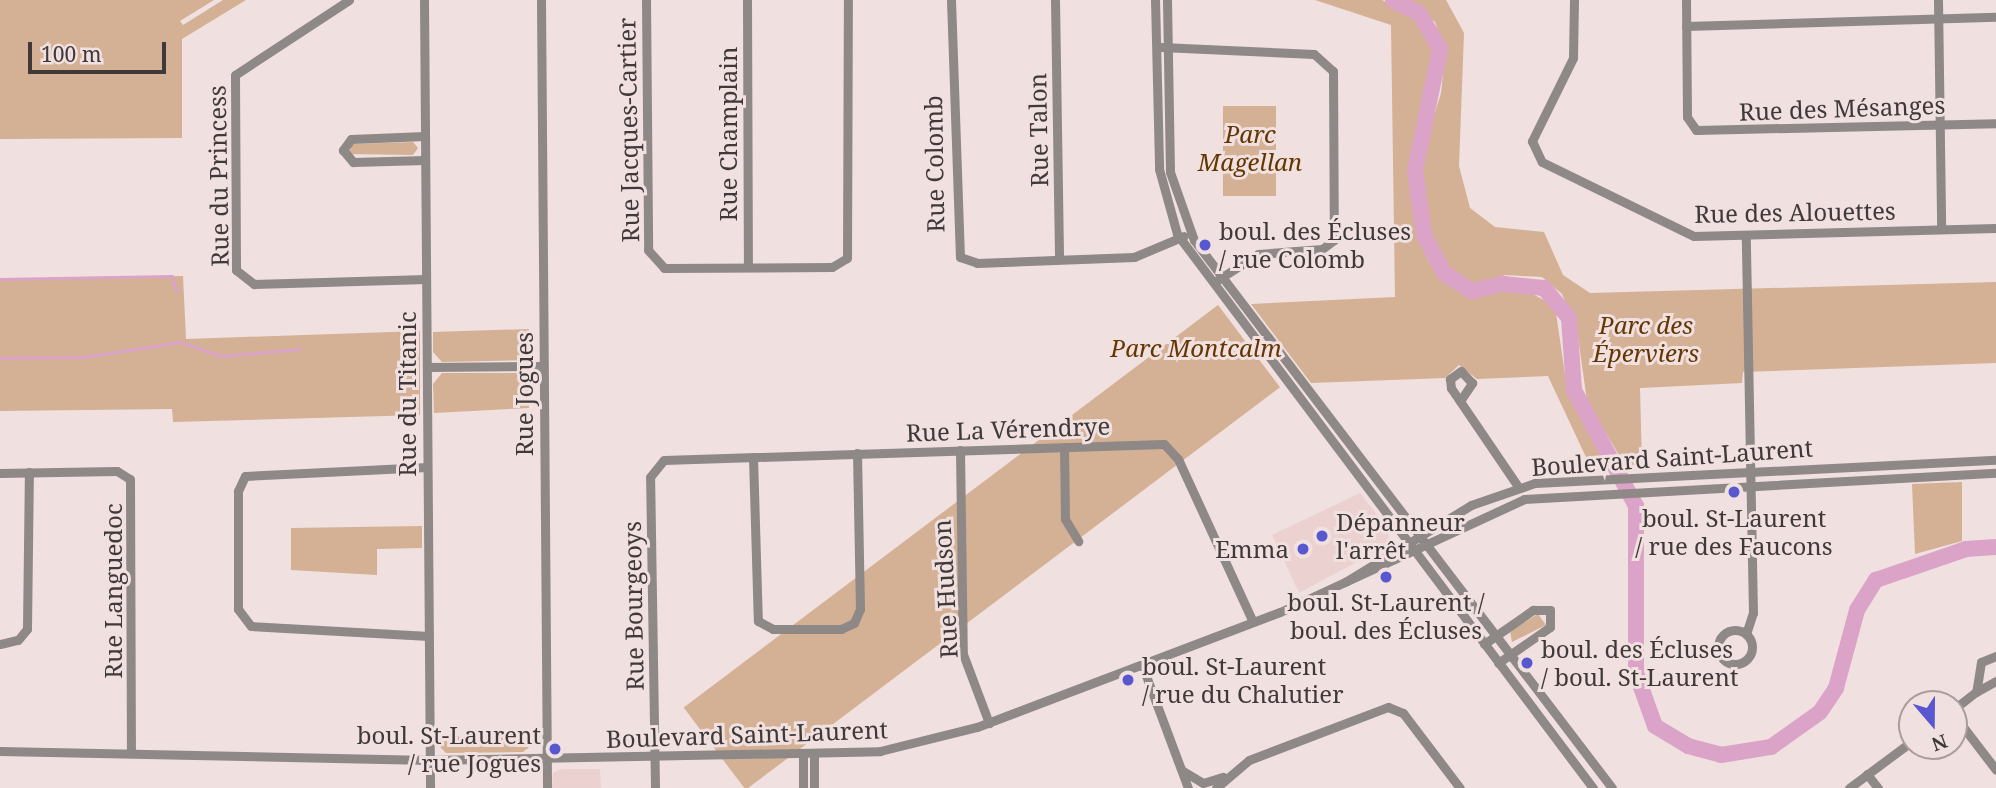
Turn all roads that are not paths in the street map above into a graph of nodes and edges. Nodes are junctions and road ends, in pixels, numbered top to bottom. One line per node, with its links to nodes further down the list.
1 (349, 0): 31 (street, Rue du Princess)
2 (424, 0): 21 (street, Rue du Titanic)
3 (541, 0): 33 (street, Rue Jogues)
4 (646, 0): 29 (street, Rue Jacques-Cartier)
5 (747, 0): 29 (street, Rue Champlain)
6 (848, 0): 29 (street)
7 (951, 0): 28 (street, Rue Colomb)
8 (1055, 0): 28 (street, Rue Talon)
9 (1155, 0): 17 (street)
10 (1167, 0): 18 (street)
11 (1574, 0): 26 (street, Rue des Alouettes)
12 (1686, 0): 16 (street)
13 (1938, 0): 15 (street)
14 (1996, 17): 15 (street)
15 (1938, 18): 16 (street); 20 (street)
16 (1686, 26): 20 (street, Rue des Mésanges)
17 (1156, 47): 18 (street); 27 (street)
18 (1167, 47): 25 (street); 30 (street)
19 (1996, 123): 20 (street, Rue des Mésanges)
20 (1939, 124): 24 (street)
21 (425, 136): 22 (street, Rue du Titanic); 22 (street)
22 (425, 160): 31 (street, Rue du Titanic)
23 (1996, 228): 24 (street, Rue des Alouettes)
24 (1941, 229): 26 (street, Rue des Alouettes)
25 (1190, 233): 27 (street, Rue Colomb); 30 (street)
26 (1746, 236): 43 (street)
27 (1180, 239): 28 (street, Rue Colomb); 32 (street)
28 (1059, 259)
29 (748, 267)
30 (1220, 277): 32 (street); 49 (street)
31 (426, 279): 34 (street, Rue du Titanic)
32 (1212, 284): 51 (street)
33 (543, 366): 34 (street); 76 (street, Rue Jogues)
34 (427, 367): 42 (street, Rue du Titanic)
35 (1460, 401): 48 (street)
36 (1064, 447): 37 (street, Rue La Vérendrye); 50 (street); 55 (street, Rue La Vérendrye)
37 (960, 450): 38 (street, Rue La Vérendrye); 68 (street, Rue Hudson)
38 (858, 453): 39 (street, Rue La Vérendrye); 39 (street)
39 (752, 457): 41 (street, Rue La Vérendrye)
40 (1996, 460): 43 (street, Boulevard Saint-Laurent)
41 (654, 466): 75 (street, Rue Bourgeoys)
42 (427, 467): 58 (street, Rue du Titanic); 58 (street)
43 (1751, 470): 47 (street); 48 (street, Boulevard Saint-Laurent)
44 (29, 472): 45 (street, Rue Languedoc); 59 (street); 72 (street, Rue Languedoc)
45 (0, 473)
46 (1996, 473): 47 (street, Boulevard Saint-Laurent)
47 (1751, 483): 52 (street, Boulevard Saint-Laurent); 56 (street)
48 (1519, 488): 49 (street, Boulevard Saint-Laurent)
49 (1420, 538): 51 (street, Boulevard Saint-Laurent); 52 (street)
50 (1078, 541)
51 (1409, 545): 53 (street); 54 (street, Boulevard Saint-Laurent)
52 (1429, 547): 53 (street, Boulevard Saint-Laurent); 57 (street)
53 (1415, 554): 54 (street, Boulevard Saint-Laurent); 60 (street)
54 (1336, 588): 55 (street, Boulevard Saint-Laurent)
55 (1253, 622): 64 (street, Boulevard Saint-Laurent)
56 (1745, 634)
57 (1497, 635): 60 (street); 61 (street); 61 (street)
58 (429, 636): 77 (street, Rue du Titanic)
59 (0, 643)
60 (1484, 644): 63 (street)
61 (1510, 655): 63 (street); 91 (street)
62 (1996, 656): 66 (street)
63 (1498, 663): 90 (street)
64 (1142, 665): 68 (street, Boulevard Saint-Laurent); 78 (street)
65 (1996, 681): 66 (street)
66 (1976, 692): 67 (street)
67 (1968, 698)
68 (989, 723): 74 (street, Boulevard Saint-Laurent)
69 (1968, 733): 79 (street)
70 (0, 751): 72 (street, Boulevard Saint-Laurent)
71 (1898, 751): 80 (street)
72 (131, 752): 77 (street, Boulevard Saint-Laurent)
73 (803, 755): 74 (street, Boulevard Saint-Laurent); 75 (street, Boulevard Saint-Laurent); 86 (street)
74 (814, 755): 87 (street)
75 (655, 757): 76 (street, Boulevard Saint-Laurent); 85 (street, Rue Bourgeoys)
76 (547, 759): 77 (street, Boulevard Saint-Laurent); 84 (street, Rue Jogues)
77 (430, 760): 83 (street, Rue du Titanic)
78 (1180, 767): 81 (street); 88 (street)
79 (1996, 770)
80 (1867, 774): 92 (street); 93 (street)
81 (1225, 776): 82 (street); 89 (street)
82 (1457, 787)
83 (430, 788)
84 (547, 788)
85 (655, 788)
86 (803, 788)
87 (814, 788)
88 (1188, 788)
89 (1216, 788)
90 (1593, 788)
91 (1612, 788)
92 (1849, 788)
93 (1878, 788)

